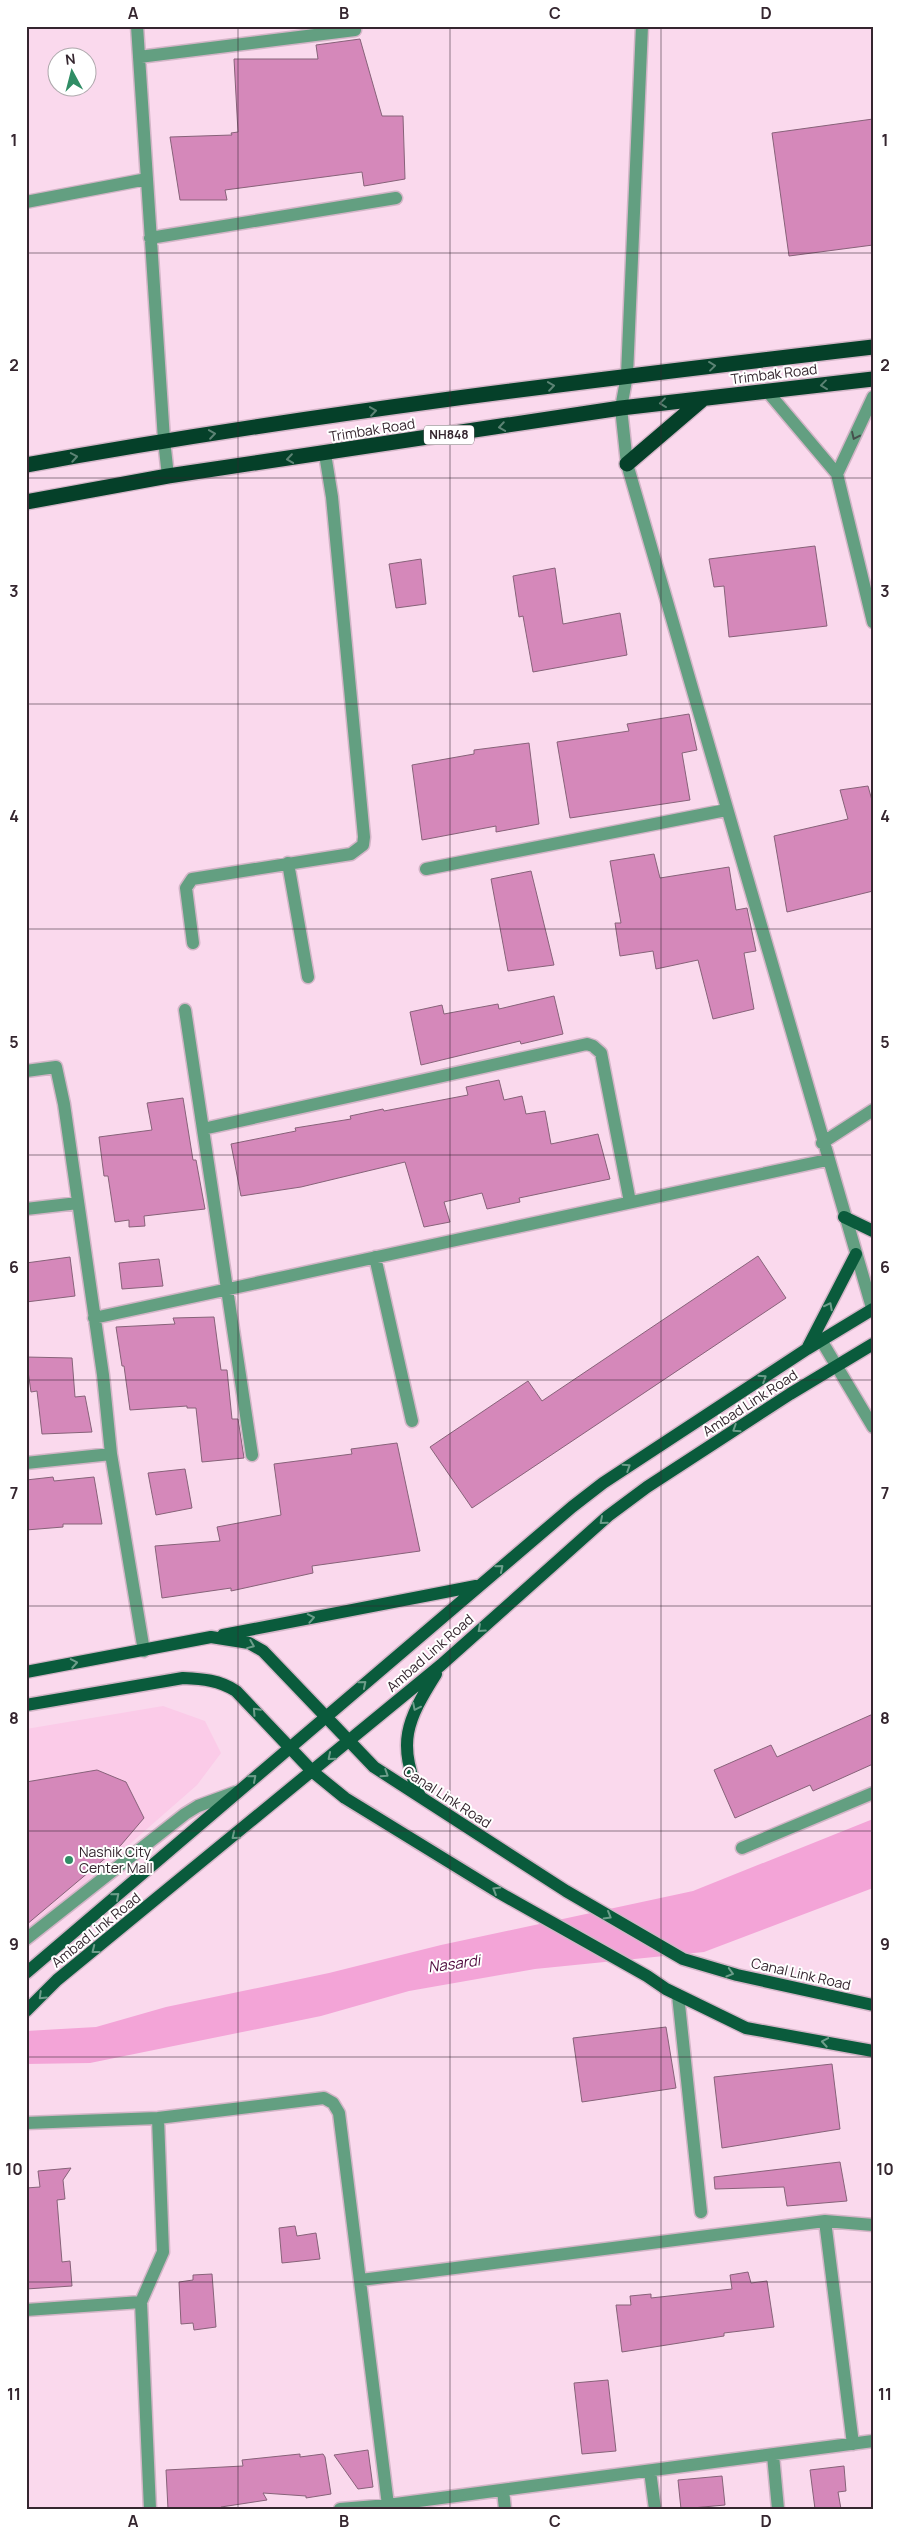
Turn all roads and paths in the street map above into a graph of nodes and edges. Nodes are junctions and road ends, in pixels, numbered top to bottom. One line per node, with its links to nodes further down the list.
1 (137, 26): 4 (street)
2 (642, 26): 10 (street)
3 (355, 30): 4 (street)
4 (139, 57): 5 (street)
5 (147, 179): 7 (street); 8 (street)
6 (396, 198): 8 (street)
7 (26, 202)
8 (150, 238): 16 (street)
9 (873, 347): 10 (highway, Trimbak Road, one-way to 9)
10 (627, 376): 15 (street); 16 (highway, Trimbak Road, one-way to 10)
11 (873, 379): 12 (highway, Trimbak Road / NH848, one-way to 12)
12 (767, 391): 14 (highway, Trimbak Road / NH848); 20 (street)
13 (873, 397): 20 (street, one-way to 20)
14 (703, 399): 15 (highway, Trimbak Road / NH848, one-way to 15); 18 (highway)
15 (621, 408): 17 (highway, Trimbak Road / NH848, one-way to 17); 18 (street)
16 (164, 440): 19 (highway, Trimbak Road, one-way to 16); 21 (street)
17 (325, 454): 21 (highway, Trimbak Road / NH848, one-way to 21); 25 (street)
18 (627, 464): 24 (street)
19 (26, 465)
20 (837, 474): 23 (street)
21 (168, 476): 22 (highway, Trimbak Road / NH848)
22 (26, 502)
23 (873, 622)
24 (726, 810): 26 (street); 33 (street)
25 (288, 863): 27 (street); 28 (street)
26 (426, 869)
27 (194, 943)
28 (308, 977)
29 (185, 1010): 32 (street)
30 (26, 1071): 36 (street)
31 (873, 1110): 33 (street)
32 (203, 1129): 35 (street); 42 (street)
33 (822, 1143): 34 (street)
34 (827, 1160): 35 (street); 38 (street)
35 (630, 1202): 41 (street)
36 (78, 1203): 37 (street); 44 (street)
37 (26, 1210)
38 (844, 1217): 39 (main road); 40 (street)
39 (873, 1231)
40 (856, 1254): 43 (street); 47 (main road, one-way to 40)
41 (375, 1257): 42 (street); 49 (street)
42 (227, 1289): 44 (street); 52 (street)
43 (873, 1310): 45 (main road, Ambad Link Road)
44 (94, 1318): 51 (street)
45 (821, 1340): 47 (main road, Ambad Link Road); 48 (street)
46 (873, 1344): 48 (main road, Ambad Link Road)
47 (807, 1349): 54 (main road, Ambad Link Road, one-way to 47)
48 (837, 1366): 50 (street); 57 (main road, Ambad Link Road, one-way to 57)
49 (412, 1421)
50 (873, 1426)
51 (111, 1454): 53 (street); 56 (street)
52 (252, 1455)
53 (26, 1463)
54 (478, 1586): 55 (main road, one-way to 54); 60 (main road, Ambad Link Road, one-way to 54)
55 (211, 1637): 56 (main road, Canal Link Road); 60 (main road, Canal Link Road, one-way to 60)
56 (144, 1651): 58 (main road, Canal Link Road, one-way to 56)
57 (441, 1665): 61 (main road, Ambad Link Road); 66 (main road, one-way to 66)
58 (26, 1672)
59 (26, 1705): 62 (main road, one-way to 59)
60 (326, 1716): 61 (main road, Canal Link Road); 62 (main road, Ambad Link Road)
61 (350, 1742): 63 (main road, Ambad Link Road, one-way to 63); 66 (main road, Canal Link Road, one-way to 66)
62 (289, 1747): 63 (main road); 64 (main road, Ambad Link Road, one-way to 62)
63 (313, 1772): 72 (main road, one-way to 63); 74 (main road, Ambad Link Road, one-way to 74)
64 (236, 1792): 67 (street); 68 (main road, Ambad Link Road)
65 (873, 1793): 69 (street)
66 (421, 1798): 73 (main road, Canal Link Road, one-way to 73)
67 (162, 1832): 68 (street); 70 (street)
68 (174, 1846): 71 (main road, Ambad Link Road, one-way to 68)
69 (742, 1848)
70 (26, 1939)
71 (26, 1973)
72 (678, 1995): 75 (main road, one-way to 72); 78 (street)
73 (873, 2006)
74 (26, 2010)
75 (873, 2051)
76 (158, 2118): 77 (street); 81 (street); 82 (street)
77 (26, 2123)
78 (701, 2212)
79 (825, 2221): 80 (street); 81 (street); 85 (street)
80 (873, 2225)
81 (360, 2280): 89 (street)
82 (141, 2302): 83 (street); 90 (street)
83 (26, 2310)
84 (873, 2441): 85 (street)
85 (853, 2444): 86 (street)
86 (773, 2454): 87 (street); 94 (street)
87 (650, 2471): 88 (street); 93 (street)
88 (502, 2490): 89 (street); 92 (street)
89 (388, 2505): 91 (street)
90 (150, 2509)
91 (340, 2509)
92 (505, 2509)
93 (656, 2509)
94 (778, 2509)

